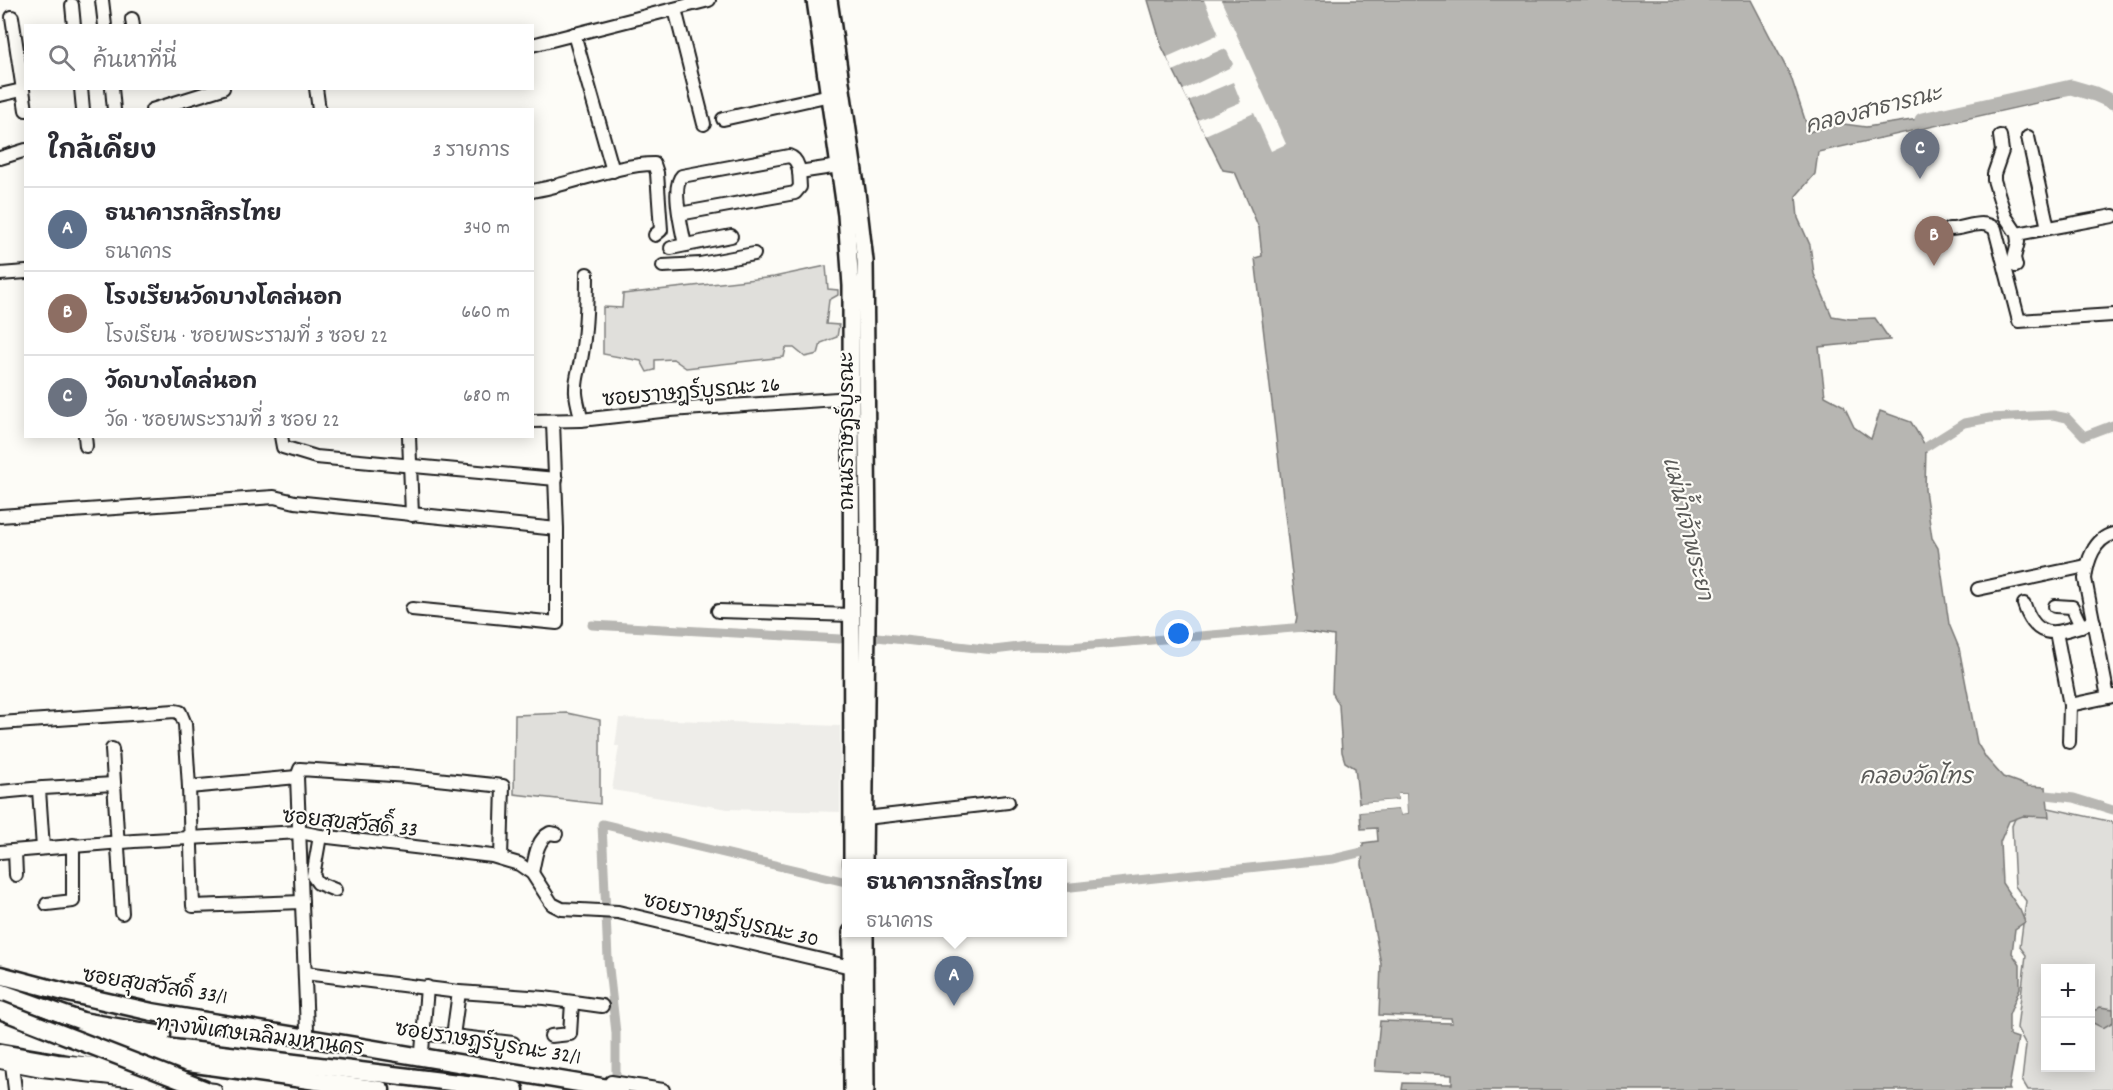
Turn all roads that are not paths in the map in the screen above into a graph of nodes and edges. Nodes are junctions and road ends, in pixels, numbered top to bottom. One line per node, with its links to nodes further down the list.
1 (102, 0): 9 (street)
2 (709, 0): 6 (street)
3 (815, 0): 17 (main road, ถนนราษฎร์บูรณะ)
4 (829, 0): 83 (main road, ถนนราษฎร์บูรณะ)
5 (72, 5): 8 (street)
6 (675, 9): 10 (street); 26 (street)
7 (12, 17): 12 (street)
8 (74, 24)
9 (105, 24)
10 (574, 34): 11 (street); 32 (street)
11 (534, 44)
12 (22, 90): 18 (street); 20 (street)
13 (81, 90): 21 (street)
14 (112, 90): 22 (street)
15 (218, 90): 19 (street)
16 (316, 90): 24 (street)
17 (830, 94): 25 (street); 31 (main road, ถนนราษฎร์บูรณะ)
18 (0, 95)
19 (182, 103): 23 (street)
20 (26, 108)
21 (83, 108)
22 (114, 108)
23 (161, 108)
24 (319, 108)
25 (723, 119)
26 (704, 124)
27 (2000, 136): 39 (street)
28 (2028, 137): 37 (street)
29 (24, 151): 30 (street)
30 (0, 158)
31 (839, 166): 33 (street); 51 (main road, ถนนราษฎร์บูรณะ)
32 (613, 171): 34 (street); 40 (street)
33 (799, 172): 35 (street); 35 (street)
34 (534, 190)
35 (679, 214): 42 (street)
36 (2113, 216): 37 (street)
37 (2048, 228): 39 (street)
38 (1948, 229): 50 (street)
39 (2016, 234): 46 (street)
40 (655, 235)
41 (731, 236): 42 (street)
42 (685, 245): 43 (street)
43 (671, 248)
44 (754, 254): 45 (street)
45 (663, 266)
46 (2016, 266)
47 (24, 272): 48 (street)
48 (0, 274)
49 (587, 274): 52 (street)
50 (2113, 315)
51 (852, 398): 52 (street, ซอยราษฎร์บูรณะ 26); 69 (main road, ถนนราษฎร์บูรณะ)
52 (581, 420): 54 (street, ซอยราษฎร์บูรณะ 26)
53 (534, 421): 54 (street, ซอยราษฎร์บูรณะ 26)
54 (553, 422): 58 (street)
55 (281, 438): 57 (street)
56 (409, 438): 57 (street)
57 (409, 465): 58 (street); 59 (street)
58 (556, 479): 61 (street)
59 (412, 515): 60 (street); 61 (street)
60 (0, 516)
61 (557, 529): 67 (street)
62 (2113, 534): 63 (street)
63 (2086, 566): 64 (street); 70 (street)
64 (1978, 589)
65 (2024, 604): 71 (street)
66 (2055, 606): 70 (street)
67 (412, 609)
68 (718, 611): 69 (street)
69 (852, 615): 94 (main road, ถนนราษฎร์บูรณะ)
70 (2087, 624): 71 (street); 72 (street)
71 (2056, 632): 73 (street)
72 (2111, 696): 73 (street)
73 (2070, 705): 75 (street)
74 (0, 723): 79 (street)
75 (2069, 742)
76 (112, 749): 78 (street)
77 (297, 777): 79 (street); 84 (street); 93 (street)
78 (114, 784): 80 (street); 88 (street)
79 (189, 787): 87 (street)
80 (43, 788): 81 (street); 90 (street)
81 (0, 792)
82 (1008, 802): 83 (street)
83 (865, 818): 95 (main road, ถนนราษฎร์บูรณะ)
84 (300, 832): 86 (street, ซอยสุขสวัสดิ์ 33); 87 (street, ซอยสุขสวัสดิ์ 33); 99 (street)
85 (556, 834): 96 (street)
86 (320, 836): 93 (street, ซอยสุขสวัสดิ์ 33); 98 (street)
87 (191, 837): 88 (street, ซอยสุขสวัสดิ์ 33); 99 (street)
88 (117, 842): 89 (street, ซอยสุขสวัสดิ์ 33); 101 (street)
89 (73, 845): 90 (street, ซอยสุขสวัสดิ์ 33); 100 (street)
90 (43, 848): 91 (street, ซอยสุขสวัสดิ์ 33)
91 (15, 851): 92 (street, ซอยสุขสวัสดิ์ 33); 97 (street)
92 (0, 852)
93 (501, 858): 96 (street, ซอยสุขสวัสดิ์ 33)
94 (852, 859)
95 (864, 859)
96 (532, 873): 104 (street, ซอยราษฎร์บูรณะ 30)
97 (16, 875)
98 (335, 890)
99 (302, 902): 106 (street)
100 (47, 904)
101 (122, 913)
102 (851, 937): 104 (main road)
103 (864, 937): 134 (main road)
104 (851, 966): 133 (main road)
105 (2, 972): 114 (street, ซอยสุขสวัสดิ์ 33/1); 131 (highway)
106 (305, 973): 107 (street); 114 (street)
107 (424, 987): 109 (street); 116 (street); 121 (street)
108 (0, 992): 122 (highway)
109 (459, 992): 110 (street); 117 (street)
110 (572, 1002): 111 (street); 118 (street)
111 (602, 1006)
112 (0, 1010): 127 (highway, bridge)
113 (0, 1022): 120 (highway, ทางพิเศษเฉลิมมหานคร, bridge)
114 (307, 1030): 121 (street, ซอยราษฎร์บูรณะ 32/1)
115 (0, 1034): 120 (highway, ทางพิเศษเฉลิมมหานคร)
116 (424, 1034): 117 (street); 121 (street)
117 (453, 1036): 119 (street)
118 (551, 1036)
119 (513, 1043)
120 (97, 1045): 122 (highway, ทางพิเศษเฉลิมมหานคร); 124 (highway, ทางพิเศษเฉลิมมหานคร)
121 (419, 1051): 132 (street, ซอยราษฎร์บูรณะ 32/1)
122 (230, 1054): 130 (highway, ทางพิเศษเฉลิมมหานคร)
123 (4, 1060): 124 (highway); 125 (street); 126 (street)
124 (260, 1074): 129 (highway, ทางพิเศษเฉลิมมหานคร)
125 (172, 1088): 128 (street)
126 (15, 1090)
127 (206, 1090)
128 (215, 1090)
129 (381, 1090)
130 (516, 1090)
131 (620, 1090)
132 (663, 1090)
133 (852, 1090)
134 (866, 1090)

